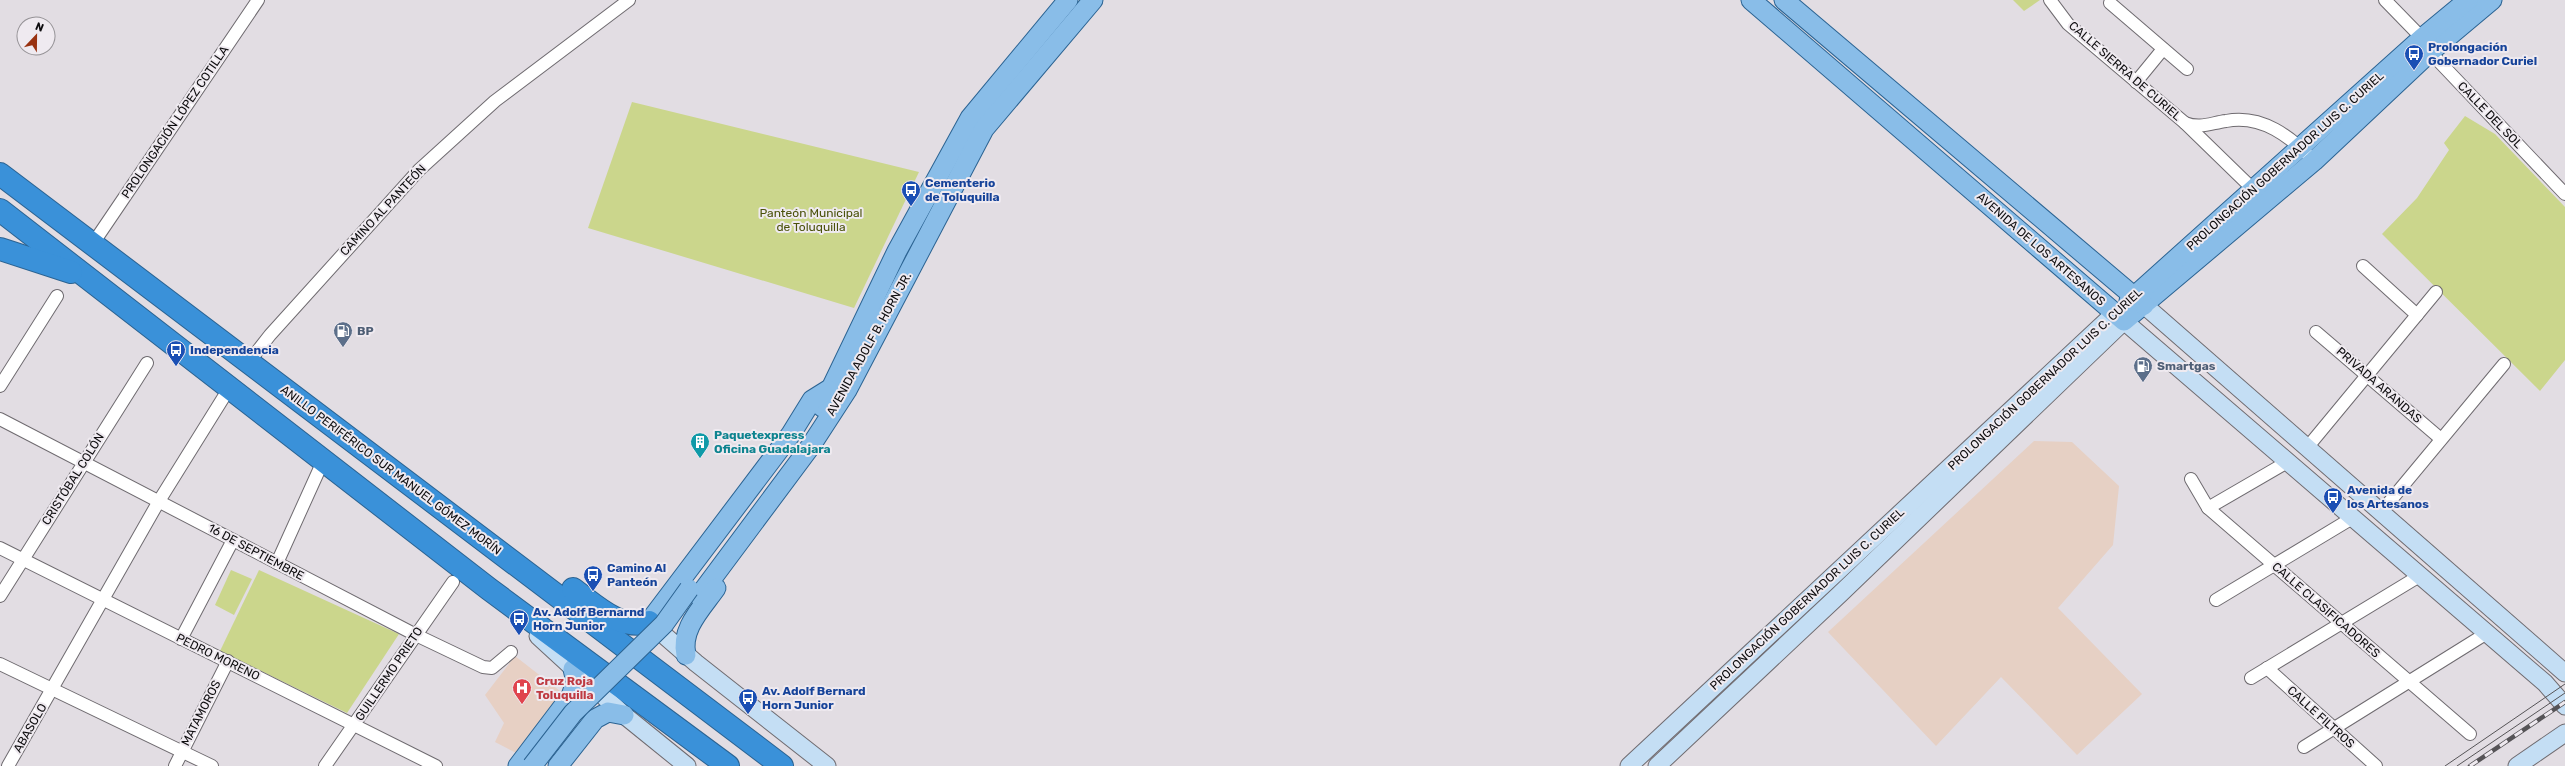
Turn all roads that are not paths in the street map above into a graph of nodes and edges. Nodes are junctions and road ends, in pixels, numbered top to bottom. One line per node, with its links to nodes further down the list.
1 (258, 0): 23 (street, PROLONGACIÓN LÓPEZ COTILLA)
2 (629, 0): 34 (street, CAMINO AL PANTEÓN)
3 (1068, 0): 39 (main road, AVENIDA ADOLF B. HORN JR.)
4 (1093, 0): 39 (main road, AVENIDA ADOLF B. HORN JR.)
5 (1751, 0): 12 (main road, AVENIDA DE LOS ARTESANOS)
6 (1783, 0): 12 (main road); 29 (main road, AVENIDA DE LOS ARTESANOS)
7 (2385, 0): 13 (street, CALLE DEL SOL)
8 (2468, 0): 13 (main road, PROLONGACIÓN GOBERNADOR LUIS C. CURIEL)
9 (2492, 0): 13 (main road, PROLONGACIÓN GOBERNADOR LUIS C. CURIEL)
10 (2054, 2): 16 (street, CALLE SIERRA DE CURIEL)
11 (2110, 4): 14 (street)
12 (1769, 16): 31 (main road, AVENIDA DE LOS ARTESANOS)
13 (2426, 45): 18 (main road, PROLONGACIÓN GOBERNADOR LUIS C. CURIEL); 20 (street, CALLE DEL SOL)
14 (2163, 49): 15 (street); 16 (street)
15 (2187, 69)
16 (2136, 82): 17 (street, CALLE SIERRA DE CURIEL)
17 (2185, 123): 18 (street, CALLE SIERRA DE CURIEL); 21 (street, CALLE SIERRA DE CURIEL)
18 (2308, 155): 21 (main road, PROLONGACIÓN GOBERNADOR LUIS C. CURIEL)
19 (0, 174): 23 (highway, ANILLO PERIFÉRICO SUR MANUEL GÓMEZ MORÍN)
20 (2565, 194)
21 (2260, 196): 29 (main road, PROLONGACIÓN GOBERNADOR LUIS C. CURIEL)
22 (0, 210): 26 (highway)
23 (92, 245): 34 (highway, ANILLO PERIFÉRICO SUR MANUEL GÓMEZ MORÍN)
24 (0, 250): 26 (highway)
25 (2363, 266): 30 (street)
26 (84, 276): 38 (highway)
27 (2436, 292): 30 (street)
28 (57, 296): 37 (street)
29 (2139, 300): 31 (main road, PROLONGACIÓN GOBERNADOR LUIS C. CURIEL); 42 (street, AVENIDA DE LOS ARTESANOS)
30 (2417, 315): 36 (street)
31 (2120, 317): 45 (street, AVENIDA DE LOS ARTESANOS); 107 (street, PROLONGACIÓN GOBERNADOR LUIS C. CURIEL); 108 (street, PROLONGACIÓN GOBERNADOR LUIS C. CURIEL)
32 (2316, 332): 36 (street, PRIVADA ARANDAS)
33 (147, 363): 46 (street, CRISTÓBAL COLÓN)
34 (248, 363): 43 (highway, ANILLO PERIFÉRICO SUR MANUEL GÓMEZ MORÍN)
35 (2504, 364): 41 (street)
36 (2367, 375): 41 (street, PRIVADA ARANDAS); 42 (street)
37 (0, 386)
38 (230, 388): 44 (highway); 49 (street)
39 (840, 388): 63 (main road, AVENIDA ADOLF B. HORN JR.); 68 (main road); 69 (main road)
40 (0, 419): 46 (street, 16 DE SEPTIEMBRE)
41 (2441, 439): 52 (street)
42 (2306, 449): 48 (street, AVENIDA DE LOS ARTESANOS)
43 (375, 458): 70 (highway); 105 (highway, ANILLO PERIFÉRICO SUR MANUEL GÓMEZ MORÍN)
44 (324, 459): 57 (street); 62 (highway)
45 (2289, 460): 50 (street, AVENIDA DE LOS ARTESANOS); 51 (street)
46 (84, 463): 49 (street, 16 DE SEPTIEMBRE); 56 (street, CRISTÓBAL COLÓN)
47 (2191, 479): 51 (street, CALLE CLASIFICADORES)
48 (2350, 486): 50 (street); 52 (street, AVENIDA DE LOS ARTESANOS)
49 (159, 501): 54 (street, 16 DE SEPTIEMBRE); 66 (street)
50 (2336, 501): 53 (street, AVENIDA DE LOS ARTESANOS)
51 (2208, 508): 58 (street, CALLE CLASIFICADORES)
52 (2380, 512): 60 (street, AVENIDA DE LOS ARTESANOS)
53 (2354, 517): 58 (street); 59 (street, AVENIDA DE LOS ARTESANOS)
54 (233, 540): 57 (street, 16 DE SEPTIEMBRE); 74 (street)
55 (0, 548): 56 (street, PEDRO MORENO)
56 (23, 560): 65 (street, CRISTÓBAL COLÓN); 66 (street, PEDRO MORENO)
57 (277, 563): 73 (street, 16 DE SEPTIEMBRE)
58 (2274, 565): 67 (street); 71 (street, CALLE CLASIFICADORES)
59 (2421, 575): 64 (street, AVENIDA DE LOS ARTESANOS); 71 (street)
60 (2458, 579): 64 (street); 81 (street, AVENIDA DE LOS ARTESANOS)
61 (453, 582): 73 (street, GUILLERMO PRIETO)
62 (489, 589): 80 (street); 104 (highway)
63 (694, 593): 95 (main road, AVENIDA ADOLF B. HORN JR., bridge); 101 (main road, AVENIDA ADOLF B. HORN JR.)
64 (2442, 593): 72 (street, AVENIDA DE LOS ARTESANOS)
65 (0, 596)
66 (104, 600): 74 (street, PEDRO MORENO); 84 (street)
67 (2216, 600)
68 (667, 601): 69 (main road); 70 (main road)
69 (693, 620): 76 (main road)
70 (649, 622): 76 (street)
71 (2341, 623): 79 (street); 83 (street, CALLE CLASIFICADORES)
72 (2488, 633): 83 (street); 85 (street, AVENIDA DE LOS ARTESANOS)
73 (416, 635): 75 (street, 16 DE SEPTIEMBRE); 88 (street, GUILLERMO PRIETO)
74 (181, 639): 77 (street, PEDRO MORENO)
75 (511, 652)
76 (686, 655): 106 (street)
77 (228, 661): 88 (street, PEDRO MORENO); 94 (street, MATAMOROS)
78 (0, 664): 84 (street)
79 (2267, 668): 82 (street); 89 (street, CALLE FILTROS)
80 (573, 669): 86 (street); 87 (main road)
81 (2565, 672)
82 (2251, 678)
83 (2409, 682): 89 (street); 91 (street, CALLE CLASIFICADORES)
84 (52, 689): 94 (street); 96 (street, ABASOLO)
85 (2565, 706)
86 (624, 715): 92 (main road); 103 (street)
87 (552, 721): 92 (main road); 95 (main road)
88 (354, 726): 99 (street, GUILLERMO PRIETO); 100 (street, PEDRO MORENO)
89 (2334, 728): 93 (street); 109 (street, CALLE FILTROS)
90 (2565, 733): 110 (street)
91 (2470, 734)
92 (579, 739): 102 (main road)
93 (2304, 747)
94 (182, 751): 97 (street, MATAMOROS); 98 (street)
95 (526, 764)
96 (8, 766)
97 (175, 766)
98 (212, 766)
99 (324, 766)
100 (436, 766)
101 (547, 766)
102 (558, 766)
103 (687, 766)
104 (728, 766)
105 (782, 766)
106 (827, 766)
107 (1629, 766)
108 (1657, 766)
109 (2376, 766)
110 (2517, 766)

